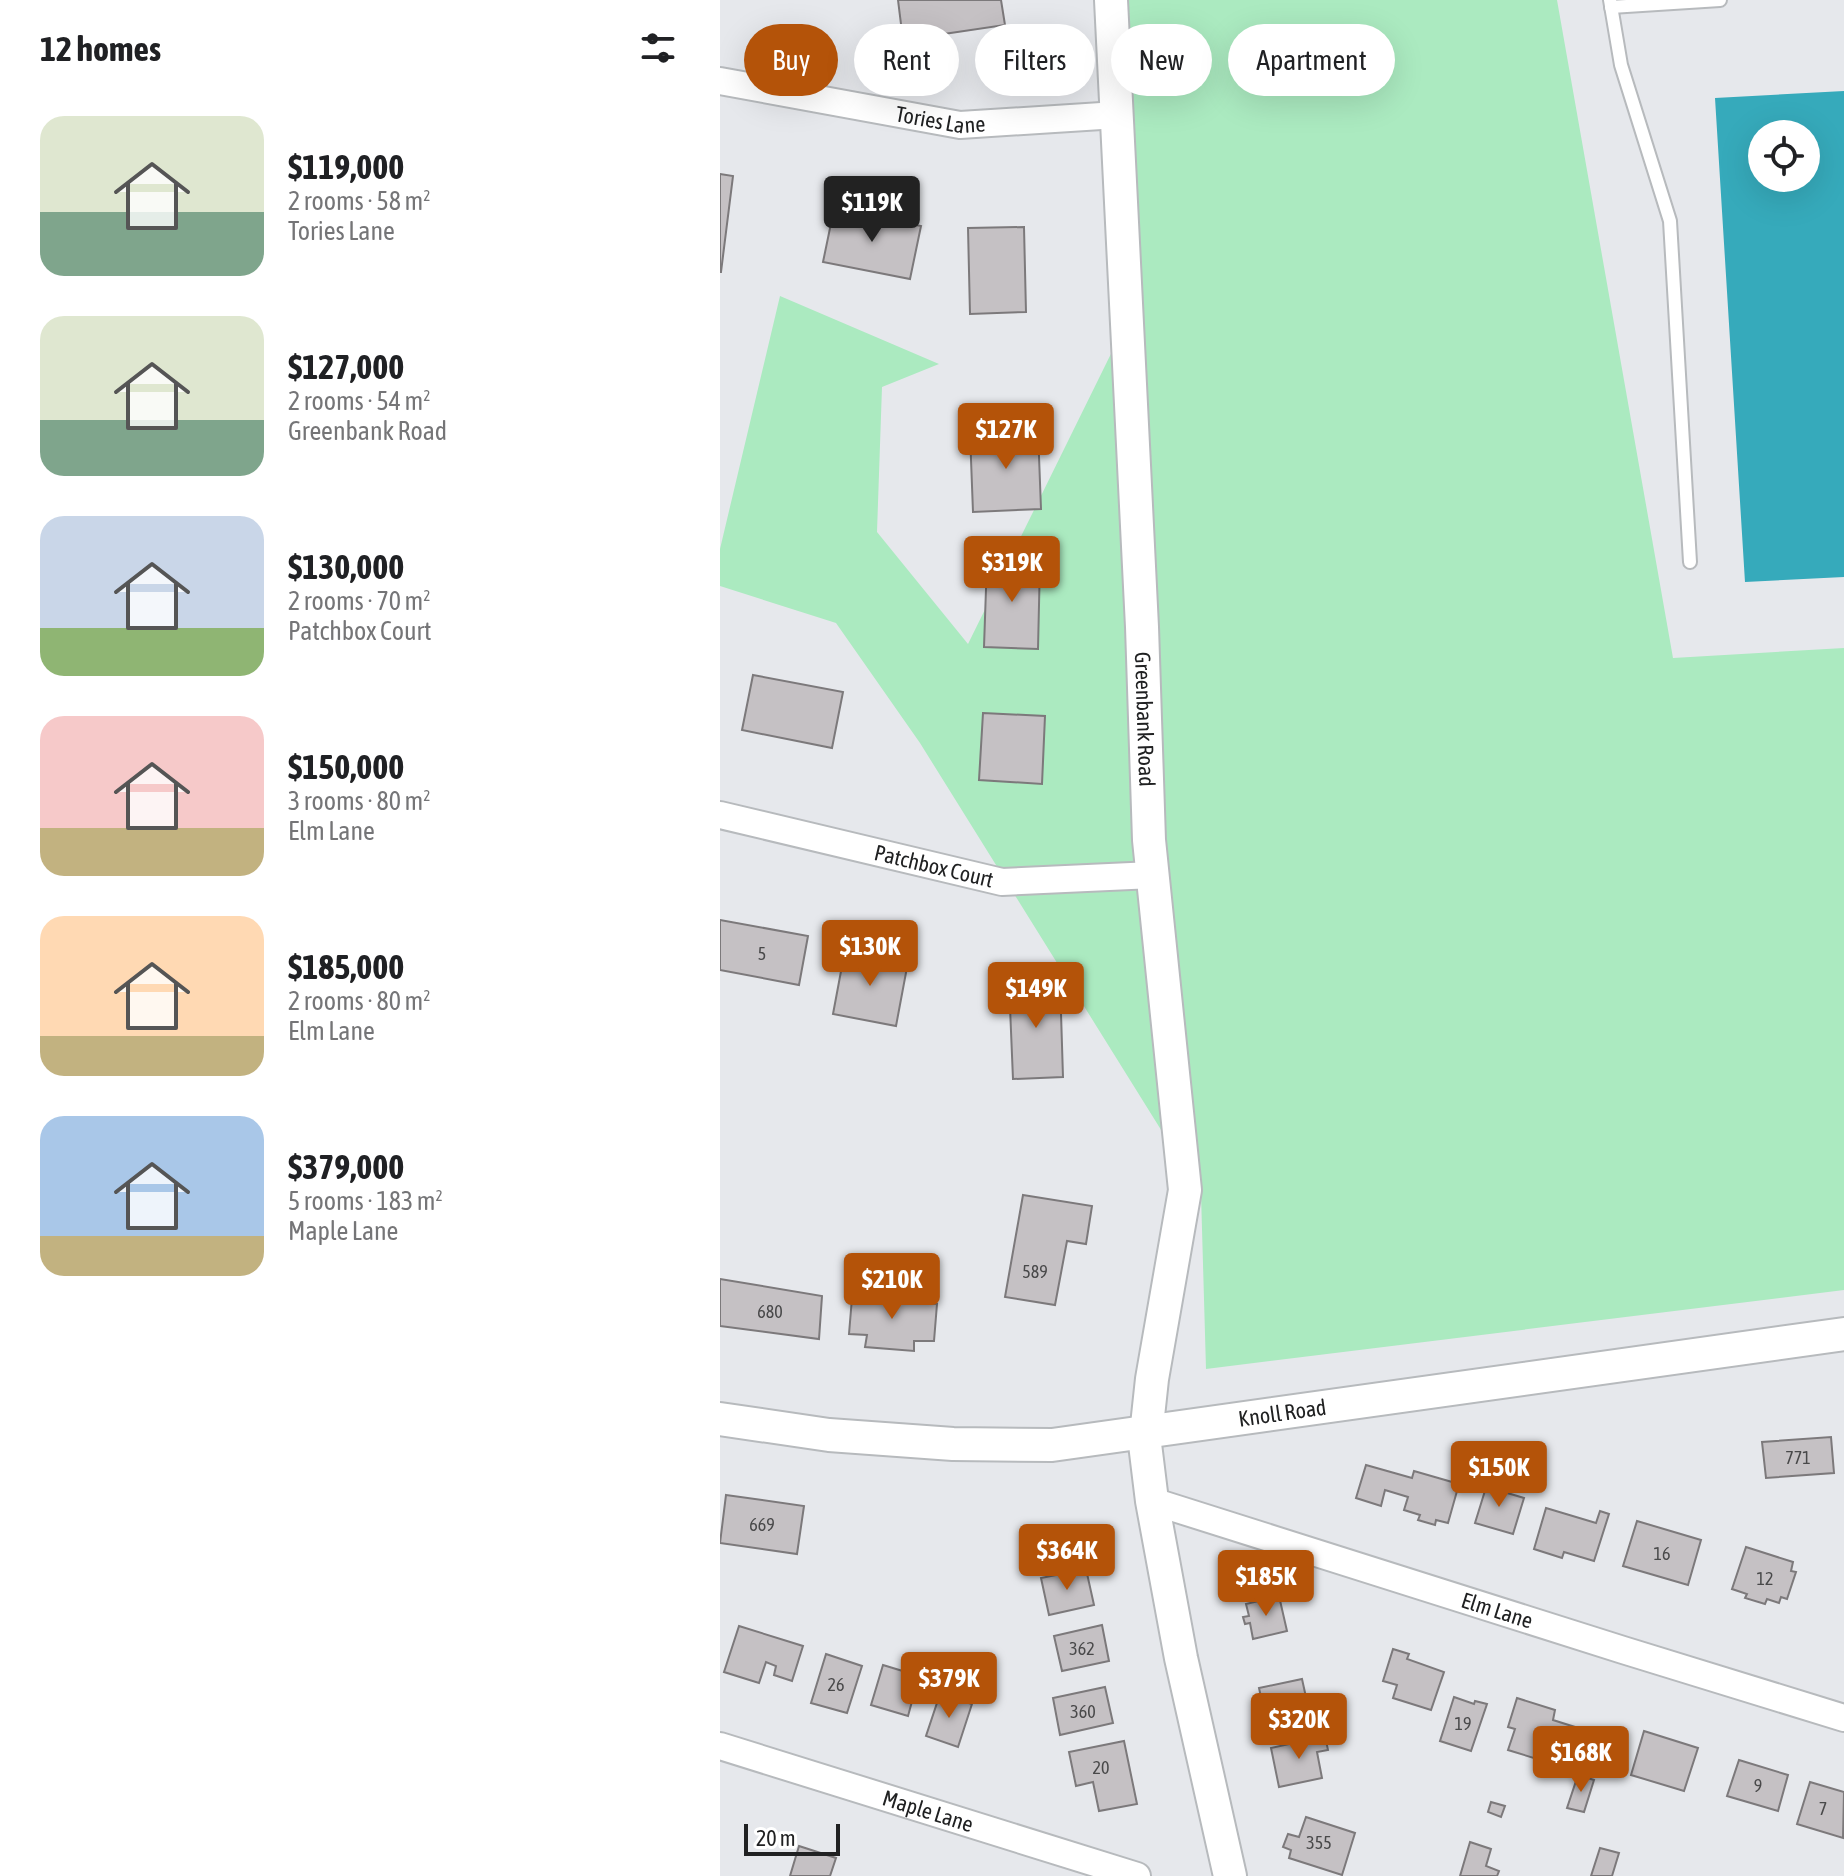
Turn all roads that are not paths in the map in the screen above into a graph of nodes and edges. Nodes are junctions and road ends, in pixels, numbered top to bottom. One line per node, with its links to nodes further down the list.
1 (1111, 0): 5 (street, Greenbank Road)
2 (1720, 0): 3 (lane)
3 (1611, 4): 6 (lane)
4 (720, 81): 5 (street, Tories Lane)
5 (1117, 115): 8 (street, Greenbank Road)
6 (1690, 562)
7 (720, 815): 8 (street, Patchbox Court)
8 (1153, 875): 11 (street, Greenbank Road)
9 (1844, 1334): 11 (street, Knoll Road)
10 (720, 1419): 11 (street, Knoll Road)
11 (1146, 1433): 12 (street, Greenbank Road)
12 (1152, 1501): 13 (street, Elm Lane); 16 (street, Greenbank Road)
13 (1844, 1718)
14 (720, 1746): 15 (street, Maple Lane)
15 (1137, 1876)
16 (1230, 1876)

